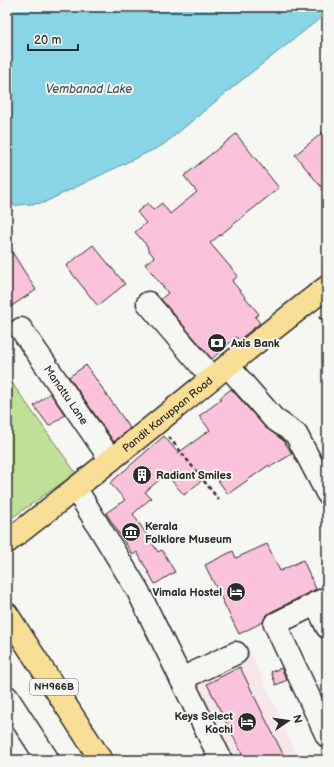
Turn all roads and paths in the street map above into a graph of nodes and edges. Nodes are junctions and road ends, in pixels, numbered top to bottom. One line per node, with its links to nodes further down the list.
1 (327, 287): 4 (main road, Pandit Karuppan Road)
2 (148, 303): 4 (street)
3 (21, 329): 6 (street, Manattu Lane)
4 (220, 372): 5 (main road, Pandit Karuppan Road); 8 (street)
5 (158, 422): 6 (main road, Pandit Karuppan Road); 9 (path)
6 (111, 460): 7 (main road, Pandit Karuppan Road)
7 (76, 489): 10 (main road, Pandit Karuppan Road); 15 (street)
8 (327, 493)
9 (219, 500)
10 (7, 542)
11 (322, 601): 13 (street); 17 (street)
12 (7, 614): 19 (main road, NH966B)
13 (327, 627)
14 (236, 653): 15 (street)
15 (181, 679): 20 (street)
16 (7, 697): 18 (street)
17 (327, 736)
18 (48, 760)
19 (101, 760)
20 (221, 760)

